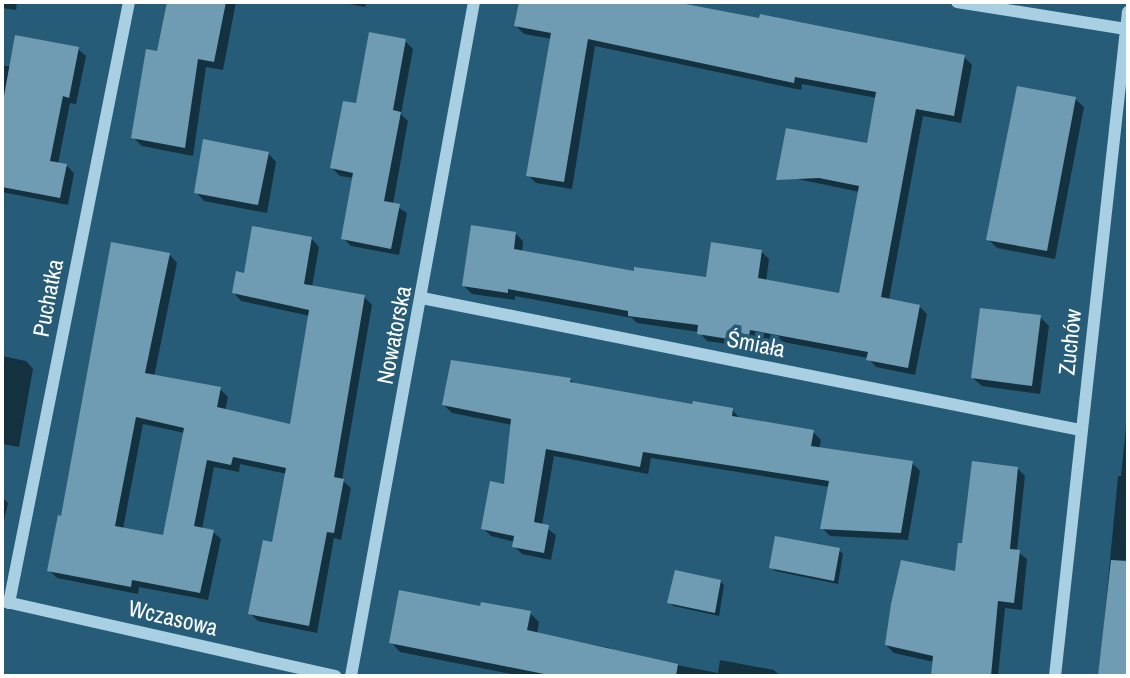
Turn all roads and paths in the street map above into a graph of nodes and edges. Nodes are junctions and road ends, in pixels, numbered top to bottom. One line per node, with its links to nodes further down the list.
1 (129, 2): 8 (street, Puchatka)
2 (474, 2): 6 (street, Nowatorska)
3 (957, 2): 5 (street)
4 (1128, 12): 5 (street, Zuchów)
5 (1126, 29): 7 (street, Zuchów)
6 (422, 298): 7 (street, Śmiała); 10 (street, Nowatorska)
7 (1081, 430): 11 (street, Zuchów)
8 (5, 602): 9 (street, Wczasowa)
9 (336, 676)
10 (351, 676)
11 (1055, 676)

